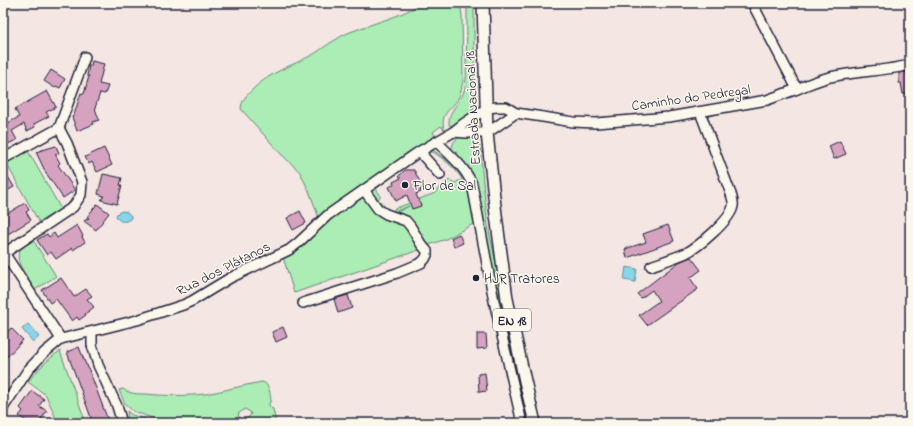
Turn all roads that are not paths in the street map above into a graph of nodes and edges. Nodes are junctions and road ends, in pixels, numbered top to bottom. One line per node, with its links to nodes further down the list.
1 (483, 3): 6 (main road, Estrada Nacional 18 / EN 18)
2 (752, 3): 5 (street)
3 (85, 57): 9 (street)
4 (910, 65): 5 (street, Caminho do Pedregal)
5 (797, 90): 7 (street, Caminho do Pedregal)
6 (487, 108): 8 (street, Caminho do Pedregal); 10 (street, Rua dos Plátanos); 11 (main road, Estrada Nacional 18 / EN 18)
7 (700, 112): 8 (street, Caminho do Pedregal); 18 (street)
8 (516, 113): 11 (street)
9 (59, 128): 14 (street); 17 (street)
10 (454, 132): 11 (street); 12 (street, Rua dos Plátanos)
11 (487, 133): 25 (main road, Estrada Nacional 18 / EN 18)
12 (437, 142): 13 (street, Rua dos Plátanos); 24 (street)
13 (422, 150): 15 (street); 16 (street, Rua dos Plátanos)
14 (3, 159)
15 (440, 175)
16 (364, 190): 19 (street); 20 (street, Rua dos Plátanos)
17 (3, 254): 21 (street)
18 (651, 266)
19 (303, 303)
20 (92, 332): 21 (street, Rua dos Plátanos); 23 (street)
21 (61, 339): 22 (street, Rua dos Plátanos)
22 (3, 408)
23 (122, 423)
24 (522, 423)
25 (535, 423)

